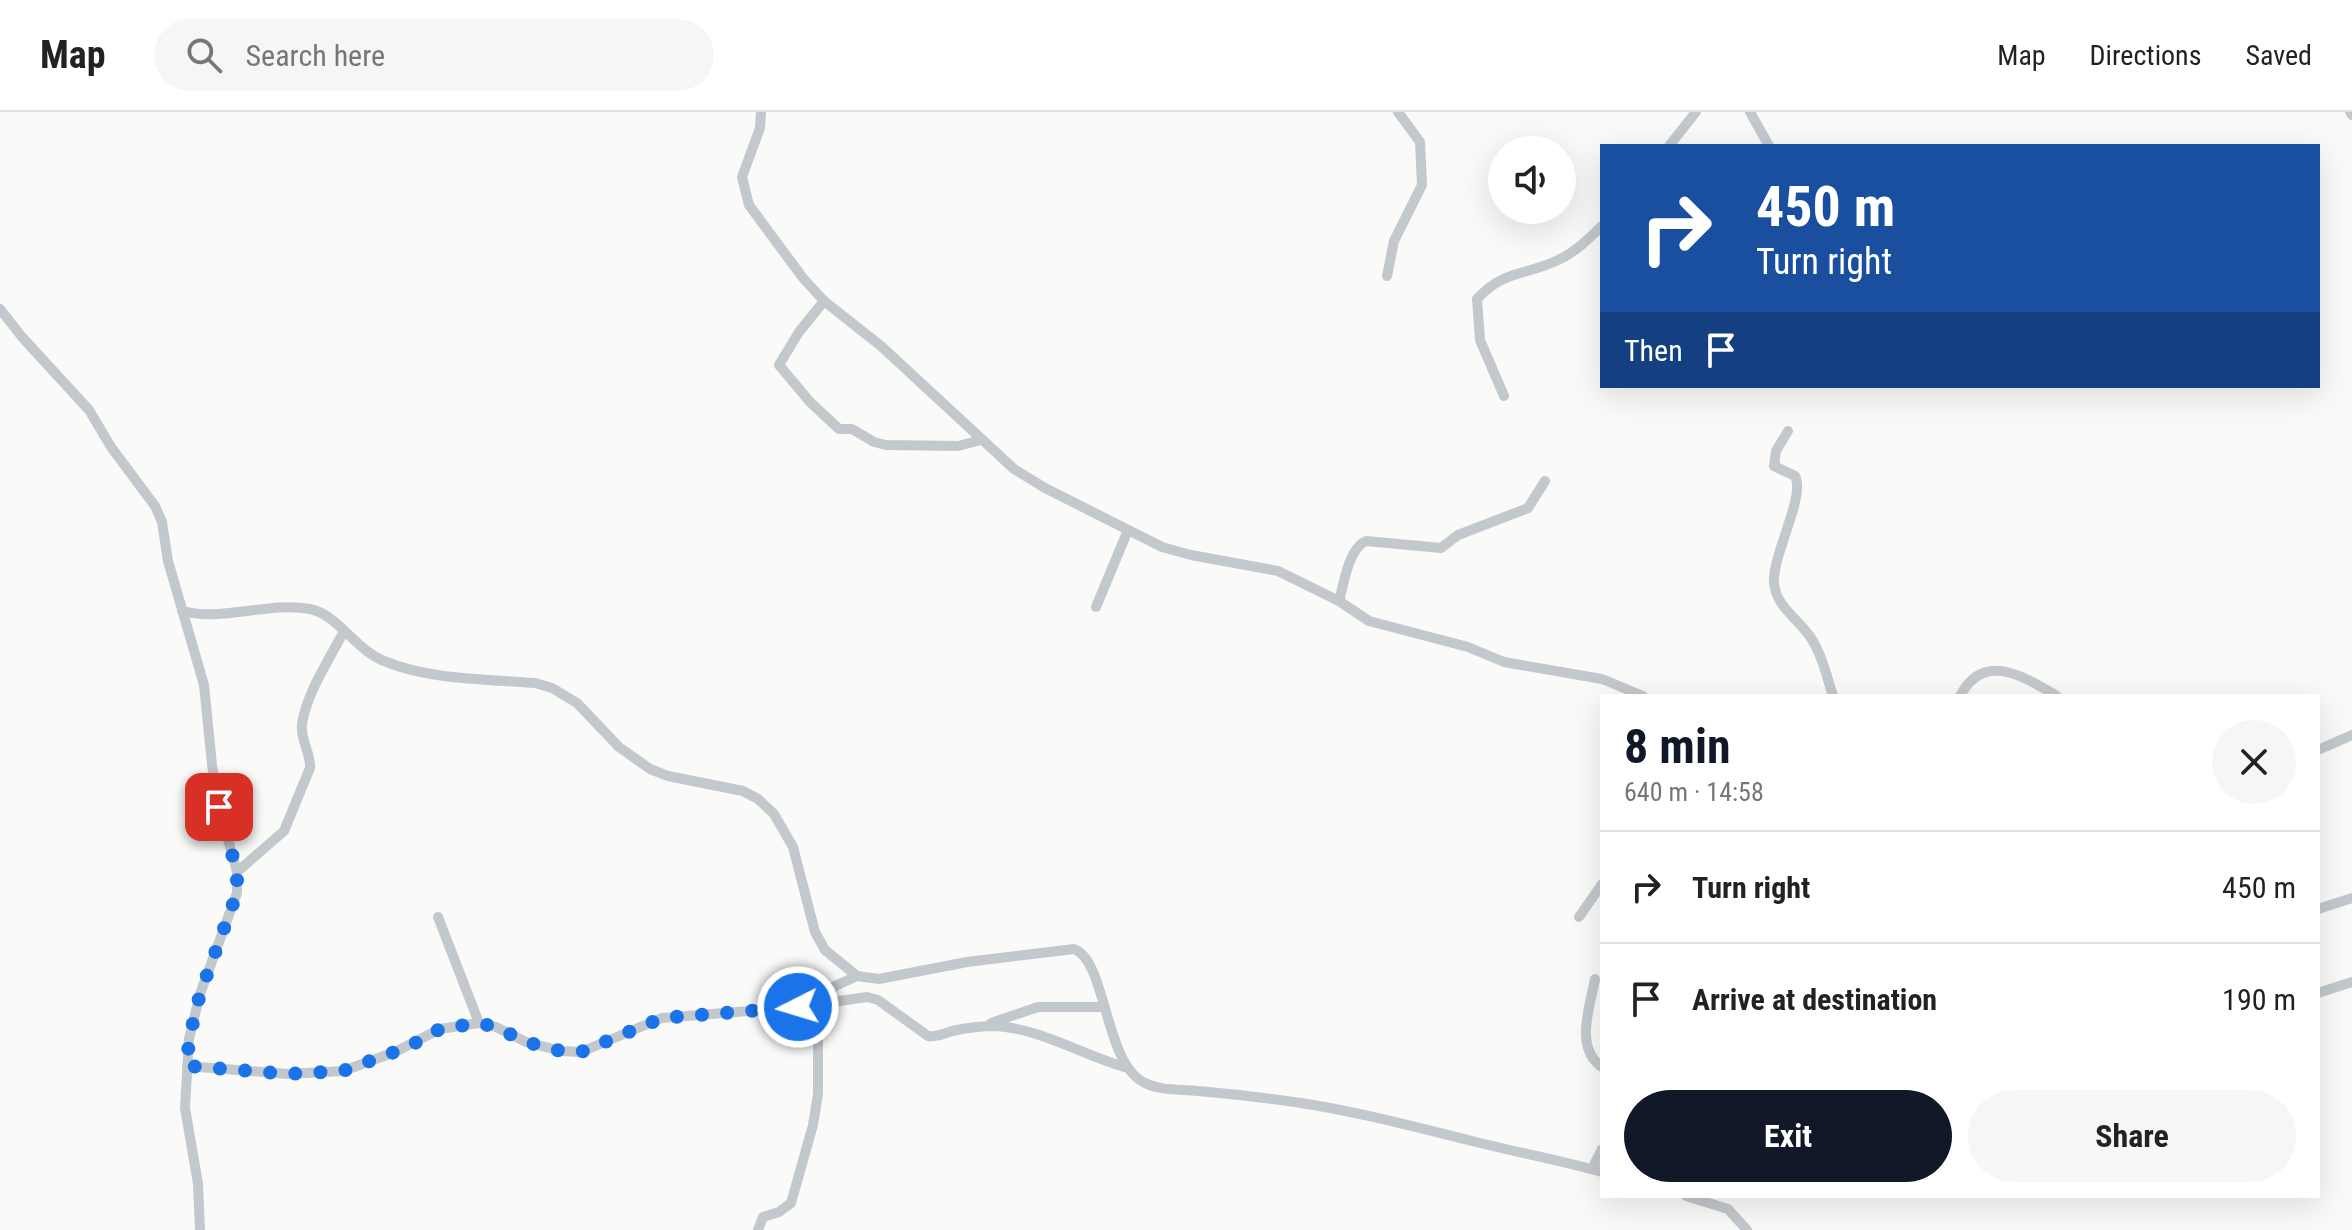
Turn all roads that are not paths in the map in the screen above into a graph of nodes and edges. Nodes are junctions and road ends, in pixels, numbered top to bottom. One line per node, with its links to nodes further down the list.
1 (761, 112): 9 (street)
2 (1398, 112): 8 (street)
3 (1696, 112): 5 (street)
4 (1750, 112): 6 (street)
5 (1671, 144)
6 (1768, 144)
7 (1600, 228): 11 (street)
8 (1387, 276)
9 (824, 301): 13 (street); 13 (street)
10 (0, 309): 18 (street)
11 (1504, 396)
12 (1788, 431): 23 (street)
13 (981, 440): 15 (street)
14 (1545, 481): 16 (street)
15 (1128, 530): 16 (street); 17 (street)
16 (1339, 601): 22 (street)
17 (1096, 607)
18 (182, 611): 19 (street); 20 (street)
19 (196, 615): 20 (street); 21 (street)
20 (189, 629): 28 (street)
21 (344, 631): 28 (street); 34 (street)
22 (1638, 694)
23 (1832, 694)
24 (1961, 694): 25 (street)
25 (2053, 694)
26 (2352, 735): 27 (street)
27 (2320, 749)
28 (237, 872): 42 (street)
29 (1600, 887): 33 (street)
30 (2352, 898): 31 (street)
31 (2320, 908)
32 (438, 917): 40 (street)
33 (1579, 917)
34 (857, 976): 38 (street); 39 (street)
35 (1595, 979): 43 (street)
36 (2352, 982): 37 (street)
37 (2320, 992)
38 (818, 1004): 40 (street); 41 (street); 48 (street)
39 (1103, 1007): 41 (street); 44 (street)
40 (479, 1023): 42 (street)
41 (984, 1026): 44 (street)
42 (187, 1066): 47 (street)
43 (1600, 1066)
44 (1128, 1068): 45 (street)
45 (1597, 1171)
46 (1692, 1198): 49 (street)
47 (200, 1230)
48 (758, 1230)
49 (1747, 1230)

